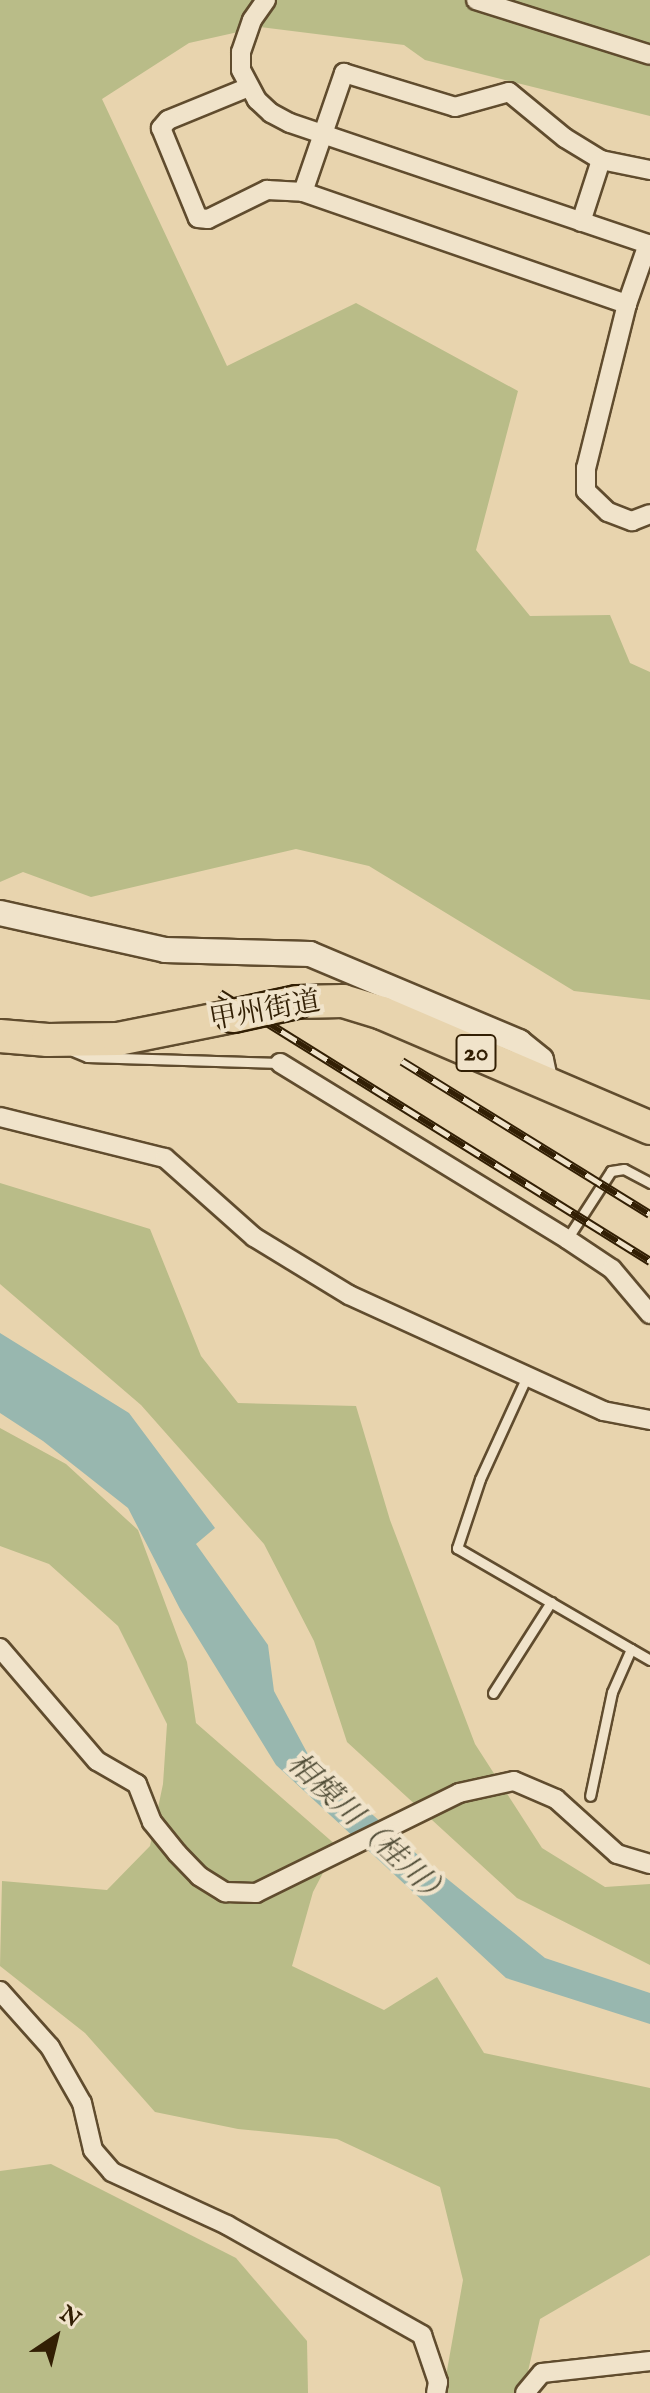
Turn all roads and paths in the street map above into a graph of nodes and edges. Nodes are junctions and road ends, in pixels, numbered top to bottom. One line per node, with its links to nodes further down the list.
1 (266, 0): 4 (street)
2 (476, 0): 3 (street)
3 (650, 55)
4 (249, 87): 5 (street); 8 (street)
5 (323, 134): 6 (street); 8 (street); 9 (street)
6 (601, 160): 7 (street); 9 (street)
7 (650, 170)
8 (303, 192): 11 (street)
9 (581, 222): 10 (street)
10 (649, 244): 11 (street)
11 (627, 304): 12 (street)
12 (650, 514)
13 (0, 913): 17 (main road)
14 (0, 1036): 15 (highway, 甲州街道 / 20)
15 (48, 1040): 16 (lane); 17 (highway, 甲州街道 / 20, bridge)
16 (280, 1063): 21 (street)
17 (546, 1084): 19 (highway, 甲州街道 / 20)
18 (0, 1117): 23 (street)
19 (650, 1128)
20 (650, 1183): 21 (lane)
21 (567, 1239): 22 (street)
22 (650, 1314)
23 (528, 1374): 24 (street); 25 (lane)
24 (650, 1420)
25 (551, 1602): 27 (lane); 29 (lane)
26 (0, 1648): 31 (street)
27 (631, 1649): 28 (lane); 30 (lane)
28 (650, 1660)
29 (493, 1693)
30 (590, 1796)
31 (650, 1864)
32 (0, 1991): 34 (street)
33 (650, 2361): 35 (street)
34 (436, 2393)
35 (525, 2393)

